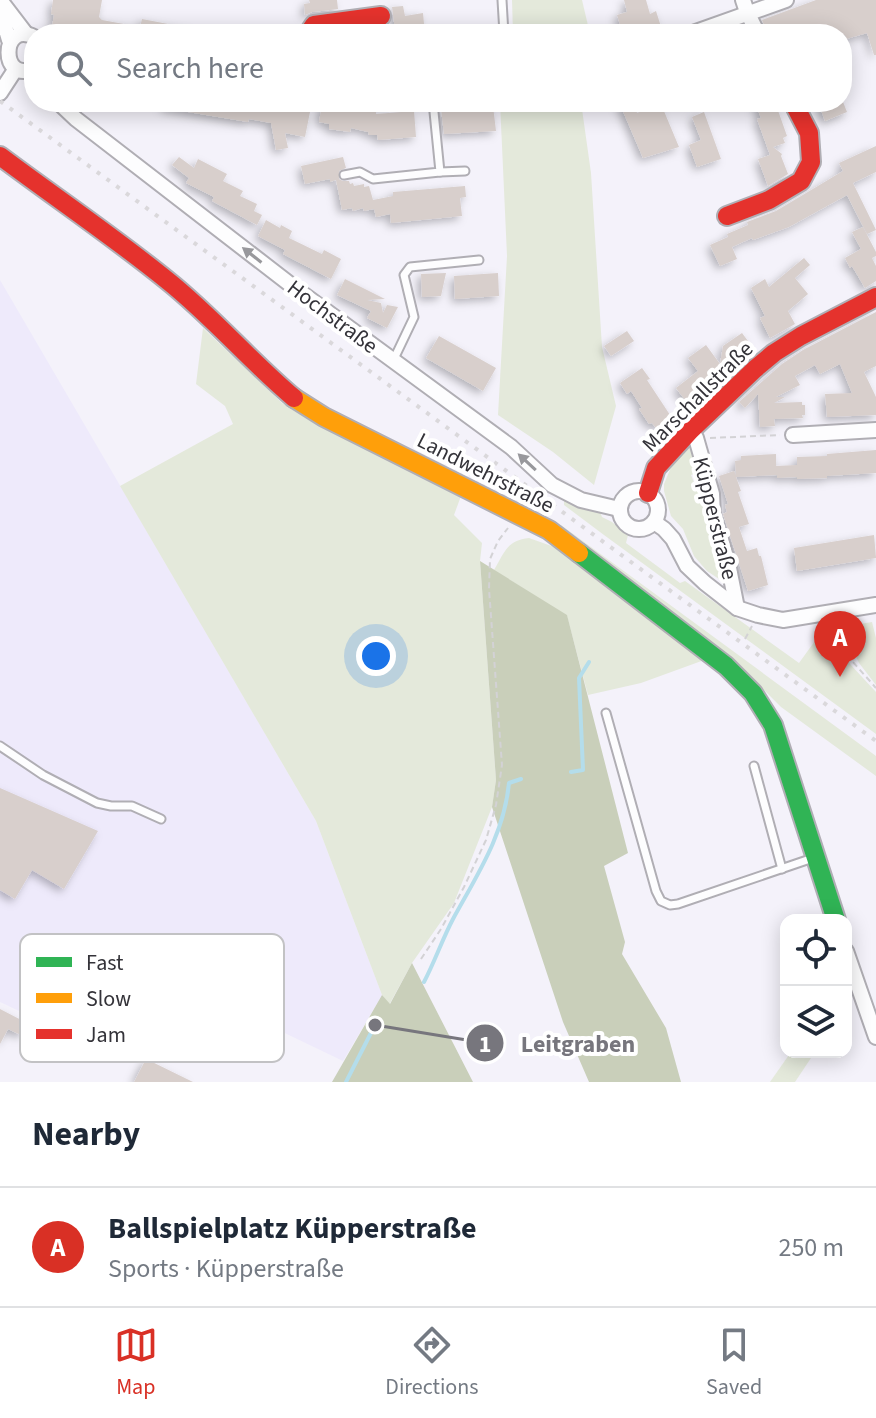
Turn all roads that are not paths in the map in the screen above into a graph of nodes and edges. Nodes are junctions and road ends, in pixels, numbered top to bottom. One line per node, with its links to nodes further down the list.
1 (0, 0): 10 (street)
2 (502, 0): 8 (lane)
3 (786, 0): 4 (street)
4 (745, 6): 9 (street)
5 (0, 10): 12 (street)
6 (381, 16): 7 (street)
7 (321, 24)
8 (503, 24)
9 (710, 24)
10 (24, 29)
11 (24, 35): 12 (street)
12 (9, 40): 13 (street)
13 (24, 70)
14 (24, 75): 15 (street)
15 (0, 93)
16 (69, 112): 26 (street, Hochstraße, one-way to 16)
17 (434, 112): 21 (lane)
18 (798, 112): 23 (street)
19 (0, 156): 39 (street, Landwehrstraße)
20 (465, 171): 21 (lane)
21 (440, 172): 22 (lane)
22 (344, 175)
23 (727, 216)
24 (479, 260): 26 (lane)
25 (876, 297): 28 (street, Marschallstraße)
26 (393, 361): 31 (street, Hochstraße, one-way to 26)
27 (876, 430): 29 (street)
28 (694, 434): 30 (street, Marschallstraße); 34 (street, Küpperstraße)
29 (793, 435)
30 (648, 493): 31 (street); 32 (street, Küpperstraße)
31 (619, 509): 32 (street)
32 (654, 522): 34 (street, Küpperstraße)
33 (876, 605): 34 (street, Küpperstraße)
34 (737, 608)
35 (606, 713): 40 (lane)
36 (0, 746): 38 (lane)
37 (754, 766): 40 (lane)
38 (161, 819)
39 (815, 857): 40 (lane); 41 (street, Landwehrstraße)
40 (782, 869)
41 (834, 914)
42 (852, 968): 43 (street)
43 (876, 1037)

